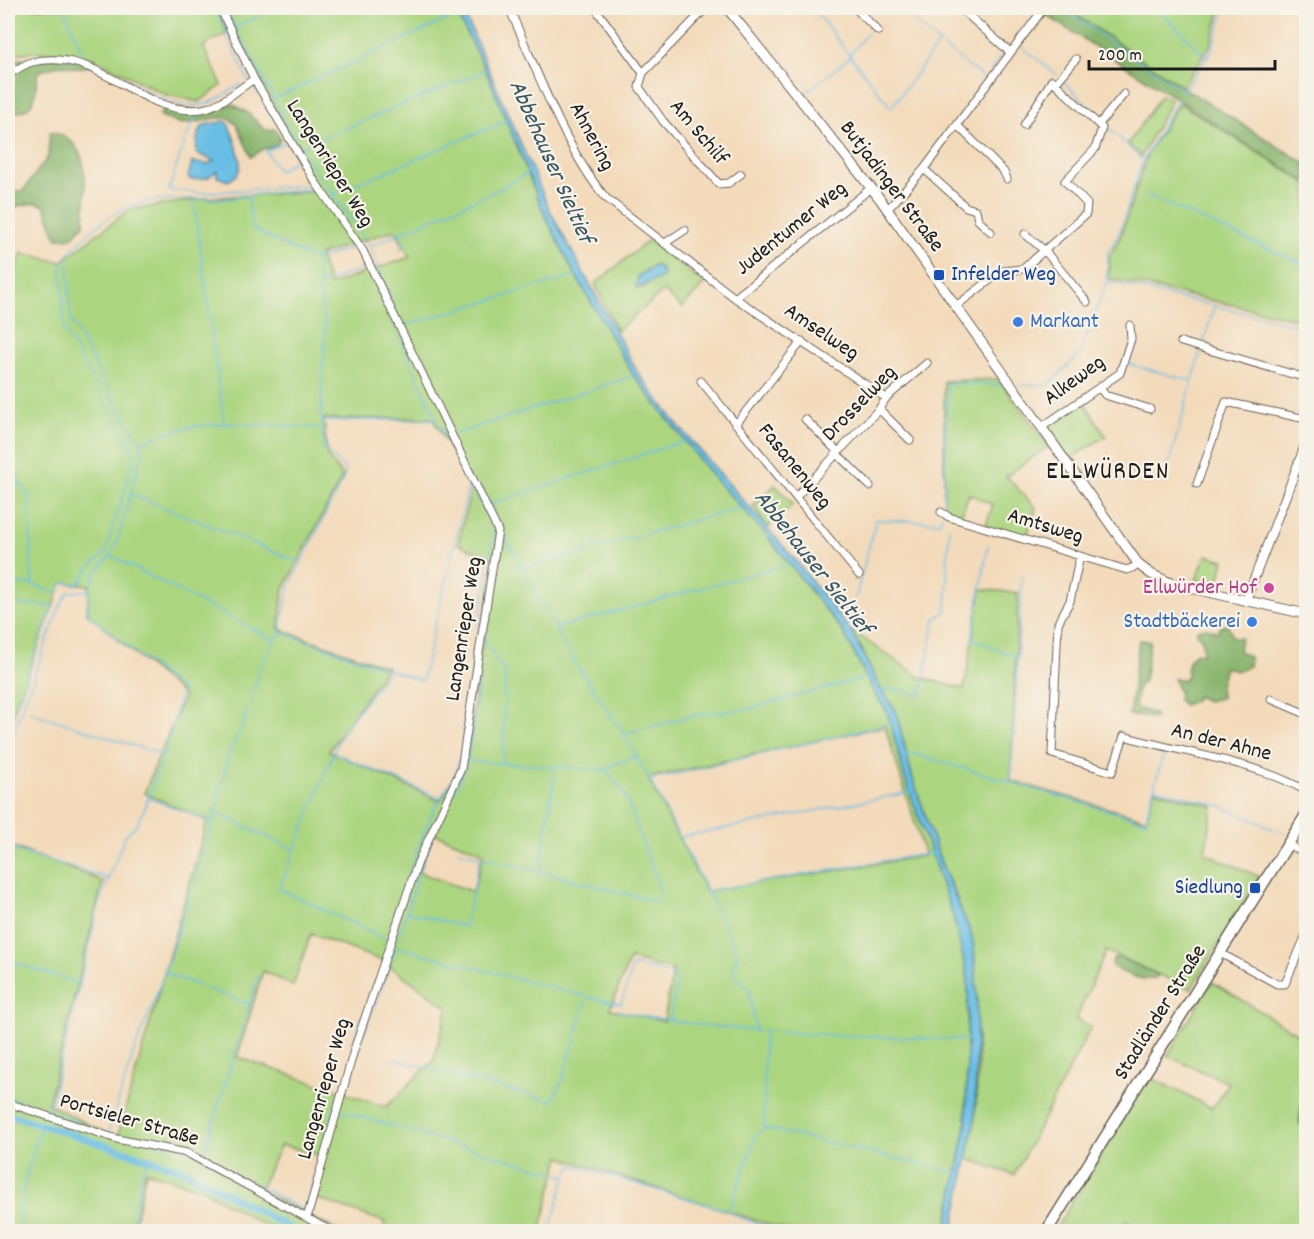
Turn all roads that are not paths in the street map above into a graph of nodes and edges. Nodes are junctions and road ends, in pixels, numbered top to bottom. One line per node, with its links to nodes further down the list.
1 (220, 8): 14 (street, Langenrieper Weg)
2 (509, 8): 28 (street, Ahnering)
3 (595, 8): 12 (street)
4 (706, 8): 12 (street)
5 (727, 8): 23 (main road, Butjadinger Straße)
6 (855, 8): 9 (street)
7 (960, 8): 10 (street)
8 (1044, 8): 10 (street)
9 (878, 31)
10 (1010, 52): 18 (street)
11 (1076, 59): 15 (street)
12 (643, 73): 21 (street, Am Schilf)
13 (8, 75): 14 (street)
14 (254, 79): 68 (street, Langenrieper Weg)
15 (1054, 82): 17 (street); 19 (street)
16 (1124, 94): 17 (street)
17 (1099, 124): 29 (street)
18 (957, 125): 20 (street); 22 (street)
19 (1024, 125)
20 (924, 169): 24 (street); 26 (street)
21 (741, 174)
22 (1007, 179)
23 (871, 188): 24 (main road, Butjadinger Straße); 30 (street, Judentumer Weg)
24 (887, 210): 32 (main road, Butjadinger Straße)
25 (685, 230): 28 (street)
26 (991, 232)
27 (1025, 234): 29 (street)
28 (665, 243): 30 (street, Ahnering)
29 (1045, 251): 31 (street); 32 (street)
30 (735, 298): 34 (street, Amselweg)
31 (1087, 302)
32 (956, 306): 46 (main road, Butjadinger Straße)
33 (1130, 325): 39 (street, Alkeweg)
34 (802, 341): 40 (street, Amselweg); 45 (street)
35 (1181, 342): 37 (street)
36 (927, 363): 40 (street, Drosselweg)
37 (1306, 378)
38 (701, 381): 45 (street, Fasanenweg)
39 (1100, 388): 42 (street); 46 (street, Alkeweg)
40 (886, 398): 41 (street, Drosselweg)
41 (879, 409): 47 (street); 49 (street, Drosselweg)
42 (1150, 409)
43 (805, 419): 49 (street)
44 (1306, 419): 50 (street)
45 (736, 424): 52 (street, Fasanenweg)
46 (1041, 427): 55 (main road, Butjadinger Straße)
47 (910, 440)
48 (1306, 443): 57 (street)
49 (837, 453): 51 (street); 52 (street, Drosselweg)
50 (1197, 484)
51 (870, 486)
52 (796, 496): 56 (street, Fasanenweg)
53 (941, 512): 54 (street, Amtsweg)
54 (1080, 556): 55 (street, Amtsweg); 61 (street, An der Ahne)
55 (1139, 565): 57 (main road, Butjadinger Straße)
56 (859, 575)
57 (1246, 600): 58 (main road)
58 (1306, 614)
59 (1271, 699): 60 (street)
60 (1306, 714)
61 (1306, 790)
62 (1306, 815): 63 (main road, Stadländer Straße)
63 (1288, 845): 64 (street); 66 (main road, Stadländer Straße)
64 (1306, 853)
65 (1306, 935): 66 (street)
66 (1222, 954): 70 (main road, Stadländer Straße)
67 (8, 1103): 68 (street, Portsieler Straße)
68 (307, 1218): 69 (street, Portsieler Straße)
69 (333, 1232)
70 (1046, 1232)

